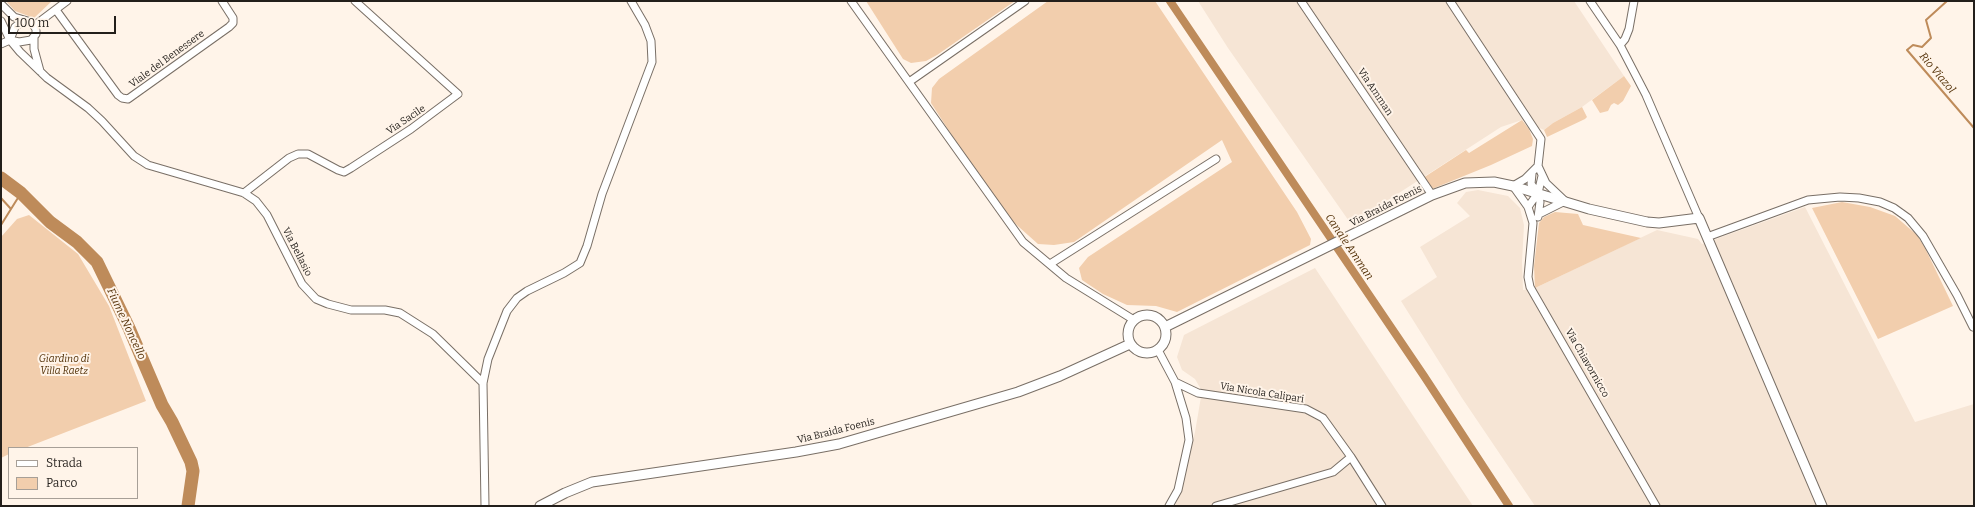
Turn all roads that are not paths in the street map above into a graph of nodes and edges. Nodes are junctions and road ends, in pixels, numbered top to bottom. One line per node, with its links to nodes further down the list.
1 (222, 1): 12 (street, Viale del Benessere)
2 (355, 1): 27 (street, Via Sacile)
3 (631, 1): 43 (street)
4 (850, 1): 21 (street)
5 (1025, 1): 21 (street)
6 (1301, 1): 29 (street, Via Amman)
7 (1450, 1): 23 (street)
8 (1590, 1): 19 (street)
9 (1634, 1): 19 (street)
10 (64, 2): 12 (street)
11 (1, 4): 13 (street)
12 (56, 10): 15 (street)
13 (24, 20): 15 (street); 17 (street)
14 (1, 21): 17 (street, Via Bellasio)
15 (34, 25): 16 (street, Via Bellasio)
16 (34, 38): 17 (street); 20 (street, Via Bellasio)
17 (10, 40): 18 (street); 20 (street, Via Bellasio)
18 (1, 44)
19 (1620, 45): 33 (street)
20 (41, 73): 27 (street, Via Bellasio)
21 (909, 82): 36 (street)
22 (1216, 159): 36 (street)
23 (1538, 166): 24 (street); 25 (street)
24 (1532, 174): 26 (street); 28 (street)
25 (1542, 176): 28 (street); 30 (street)
26 (1513, 186): 28 (street, Via Braida Foenis); 29 (street, Via Braida Foenis); 31 (street, Via Chiavornicco)
27 (244, 193): 43 (street, Via Bellasio)
28 (1538, 193): 30 (street); 31 (street); 32 (street)
29 (1432, 195): 38 (street, Via Braida Foenis)
30 (1565, 201): 32 (street, Via Chiavornicco); 33 (street)
31 (1528, 207): 34 (street, Via Chiavornicco)
32 (1539, 214): 34 (street, Via Chiavornicco)
33 (1699, 218): 35 (street)
34 (1533, 223): 50 (street, Via Chiavornicco)
35 (1707, 237): 39 (street); 51 (street)
36 (1050, 264): 37 (street)
37 (1134, 320): 38 (street); 40 (street)
38 (1165, 327): 41 (street)
39 (1973, 327)
40 (1130, 344): 41 (street); 46 (street, Via Braida Foenis)
41 (1158, 350): 42 (street)
42 (1175, 382): 44 (street, Via Nicola Calipari); 47 (street)
43 (483, 383): 45 (street)
44 (1351, 457): 48 (street); 49 (street, Via Nicola Calipari)
45 (485, 506)
46 (540, 506)
47 (1169, 506)
48 (1216, 506)
49 (1382, 506)
50 (1656, 506)
51 (1822, 506)

